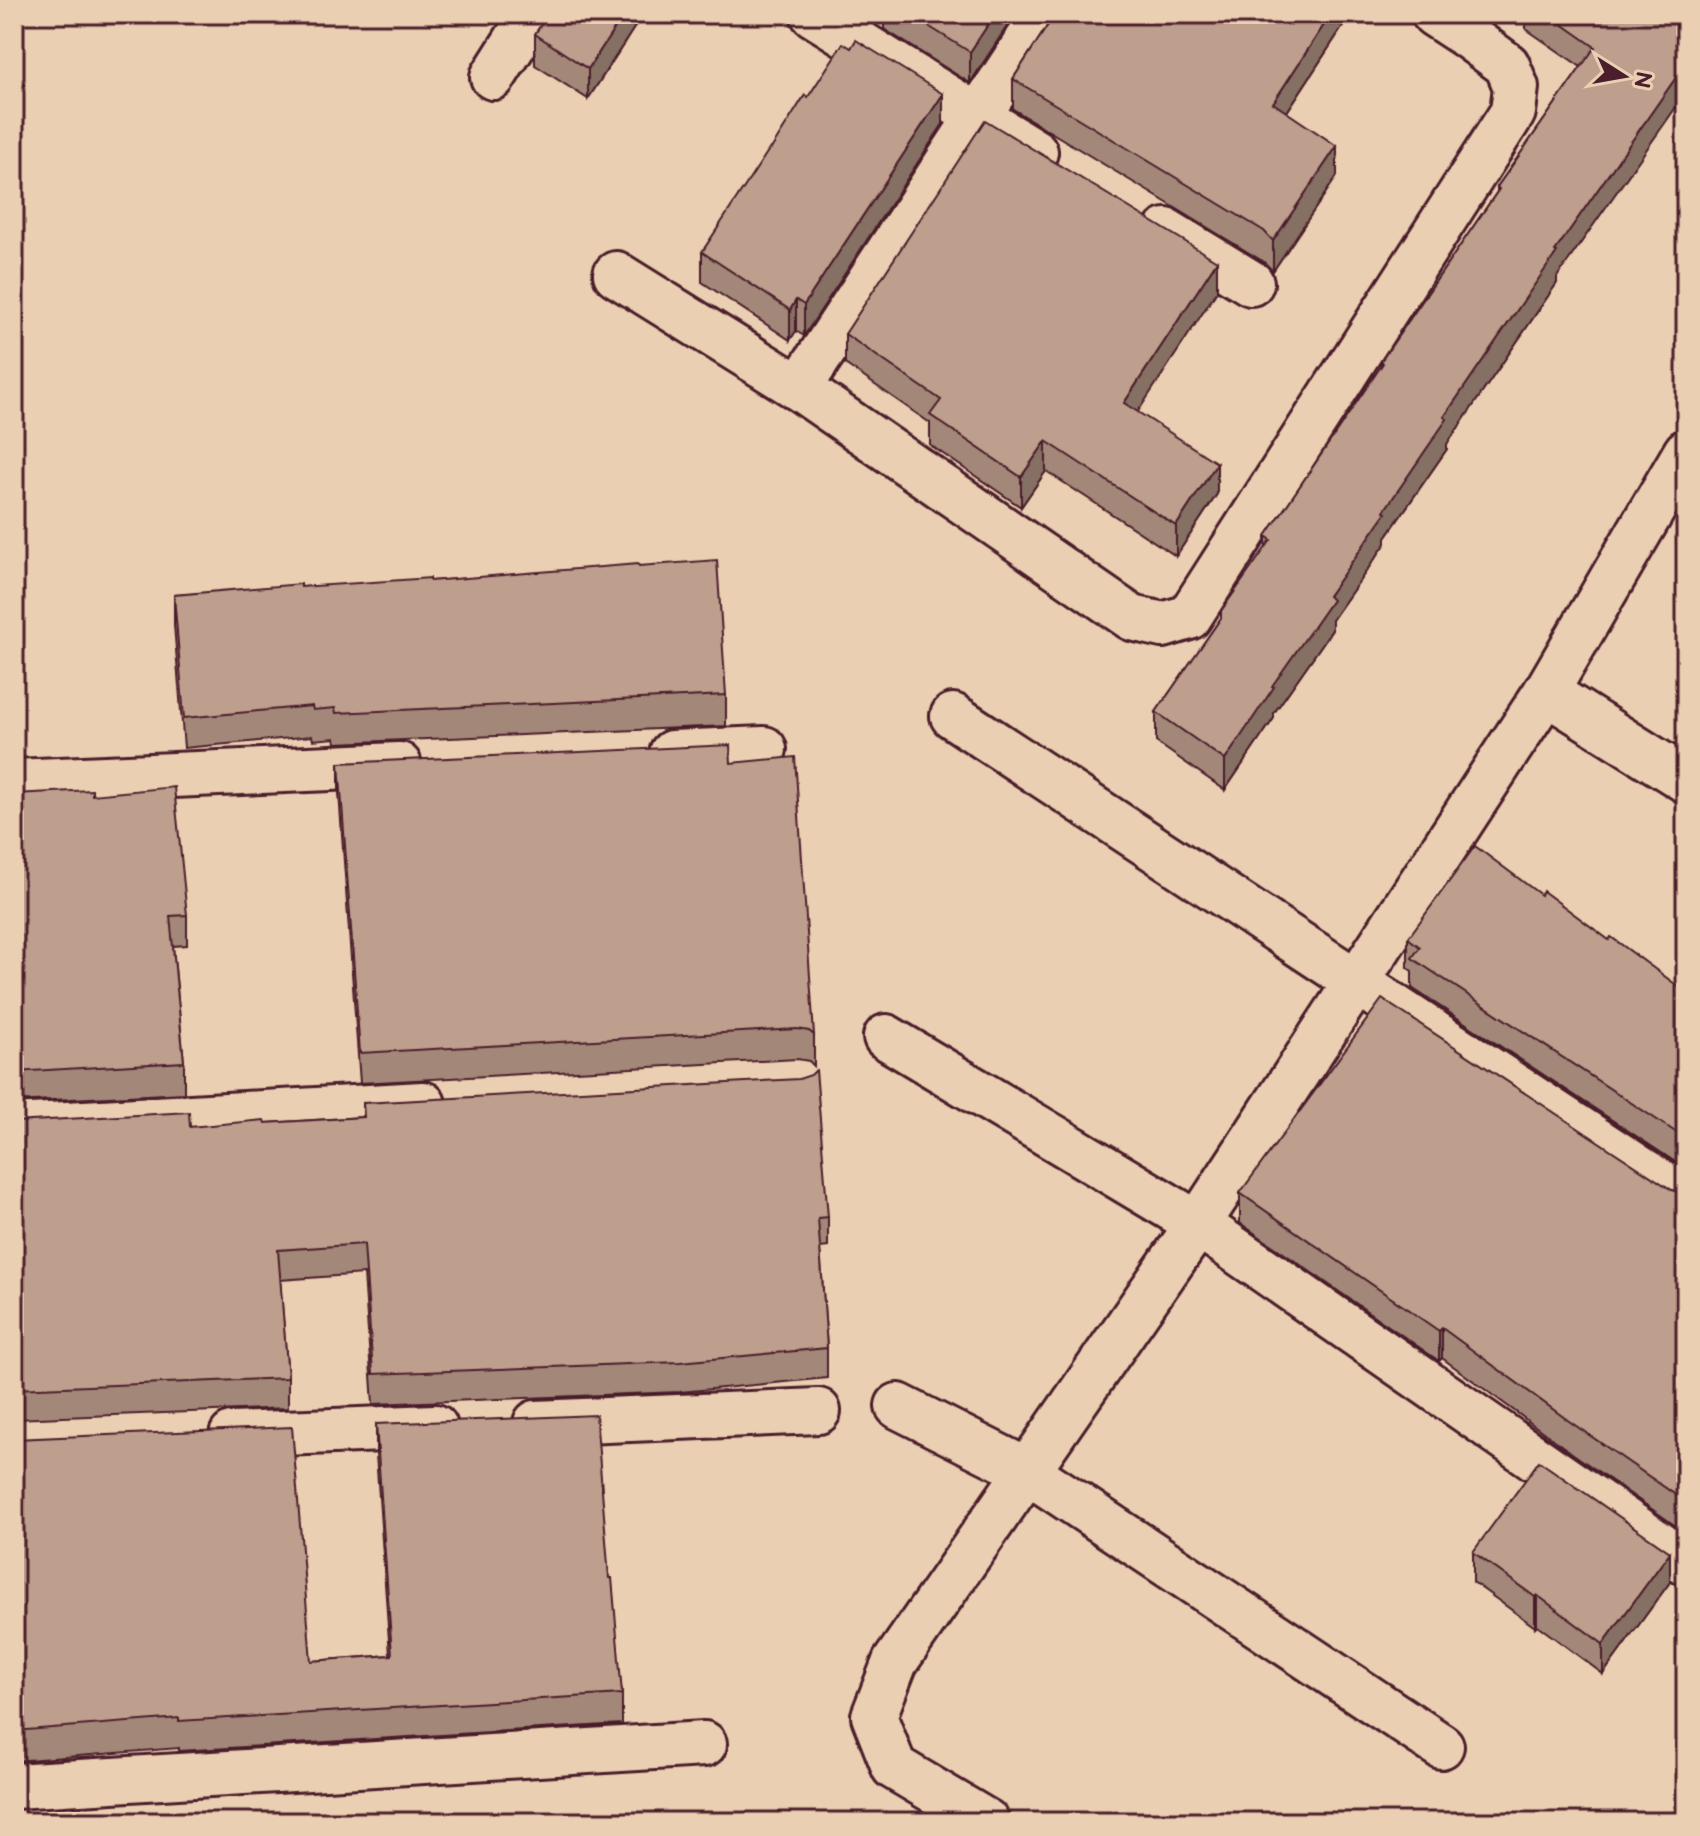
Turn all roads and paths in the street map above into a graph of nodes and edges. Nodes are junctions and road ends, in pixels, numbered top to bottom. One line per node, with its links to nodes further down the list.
1 (533, 14): 5 (street)
2 (813, 14): 6 (street)
3 (1045, 14): 6 (street)
4 (1460, 21): 11 (street)
5 (493, 77)
6 (978, 117): 7 (street); 11 (street)
7 (1069, 172)
8 (1134, 212): 10 (street)
9 (616, 274): 11 (street)
10 (1251, 283)
11 (799, 388)
12 (1686, 452): 13 (street)
13 (1546, 692): 18 (street); 20 (street)
14 (953, 716): 20 (street)
15 (764, 749): 16 (street)
16 (636, 754)
17 (445, 763): 19 (street)
18 (1686, 780)
19 (14, 782)
20 (1357, 981): 24 (street); 25 (street)
21 (886, 1037): 25 (street)
22 (468, 1102): 23 (street)
23 (14, 1127)
24 (1686, 1199)
25 (1198, 1224): 29 (street); 30 (street)
26 (898, 1406): 29 (street)
27 (818, 1411): 28 (street)
28 (187, 1437)
29 (1027, 1471): 32 (street); 34 (street)
30 (1686, 1563)
31 (704, 1744): 33 (street)
32 (1441, 1746)
33 (14, 1786)
34 (987, 1822)

